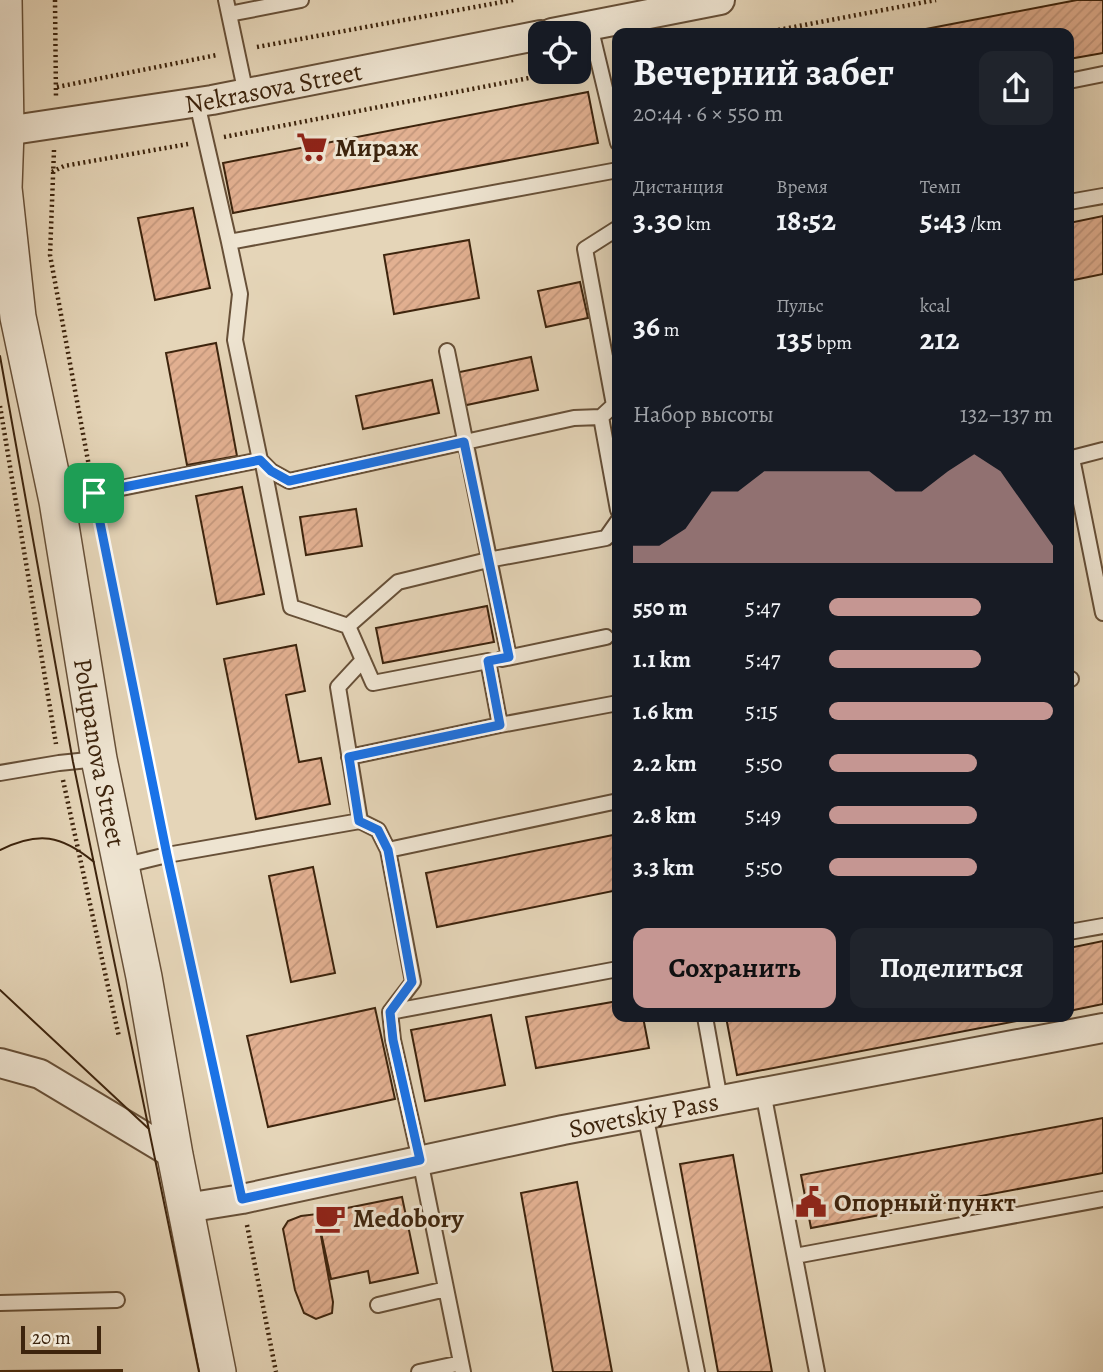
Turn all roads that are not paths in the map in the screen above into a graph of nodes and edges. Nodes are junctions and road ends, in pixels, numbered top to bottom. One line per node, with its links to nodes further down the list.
1 (4, 0): 13 (street, Polupanova Street)
2 (301, 0): 4 (lane)
3 (720, 0): 5 (street)
4 (228, 7): 10 (lane)
5 (591, 26)
6 (591, 30): 12 (lane)
7 (528, 38): 10 (street, Nekrasova Street)
8 (1103, 74): 9 (lane)
9 (1074, 80)
10 (246, 94): 11 (street, Nekrasova Street)
11 (197, 103): 13 (street, Nekrasova Street); 18 (lane)
12 (612, 118)
13 (6, 131): 19 (street, Polupanova Street)
14 (612, 171): 18 (lane)
15 (1103, 196): 16 (lane)
16 (1074, 201)
17 (612, 232): 21 (lane)
18 (229, 242): 27 (lane)
19 (9, 318): 30 (street, Polupanova Street)
20 (447, 351): 24 (lane)
21 (612, 394)
22 (612, 407): 23 (lane)
23 (601, 417): 24 (lane); 28 (lane)
24 (464, 442): 27 (lane); 32 (lane)
25 (1103, 450): 26 (lane)
26 (1074, 457)
27 (262, 462): 30 (lane); 34 (lane)
28 (612, 477)
29 (1074, 477): 33 (lane)
30 (57, 501): 42 (street, Polupanova Street)
31 (612, 530): 32 (lane)
32 (488, 560): 34 (lane); 36 (lane)
33 (1103, 613)
34 (348, 626): 37 (lane)
35 (607, 637): 36 (lane)
36 (509, 657): 38 (lane)
37 (363, 660): 38 (lane); 41 (lane)
38 (488, 661): 40 (lane)
39 (612, 704): 40 (lane)
40 (500, 725): 41 (lane)
41 (349, 757): 45 (lane)
42 (99, 759): 43 (lane); 47 (street, Polupanova Street)
43 (0, 773)
44 (612, 802): 46 (lane)
45 (359, 821): 46 (lane); 47 (lane)
46 (388, 850): 51 (lane)
47 (122, 866): 58 (street, Polupanova Street)
48 (1103, 926): 49 (lane)
49 (1074, 931)
50 (612, 970): 51 (lane)
51 (390, 1012): 59 (lane)
52 (706, 1022): 56 (lane)
53 (1103, 1027): 55 (street, Sovetskiy Pass)
54 (0, 1063): 58 (street)
55 (763, 1092): 56 (street, Sovetskiy Pass); 62 (lane)
56 (720, 1100): 57 (street, Sovetskiy Pass)
57 (645, 1114): 59 (street, Sovetskiy Pass); 70 (lane)
58 (175, 1155): 61 (street, Polupanova Street)
59 (420, 1160): 61 (street, Sovetskiy Pass); 63 (lane)
60 (1103, 1199): 62 (lane)
61 (186, 1208): 68 (street, Polupanova Street)
62 (795, 1256): 71 (lane)
63 (446, 1289): 66 (lane); 67 (lane)
64 (117, 1300): 65 (lane)
65 (0, 1303)
66 (378, 1305)
67 (462, 1368): 69 (lane)
68 (218, 1372)
69 (419, 1372)
70 (697, 1372)
71 (817, 1372)

